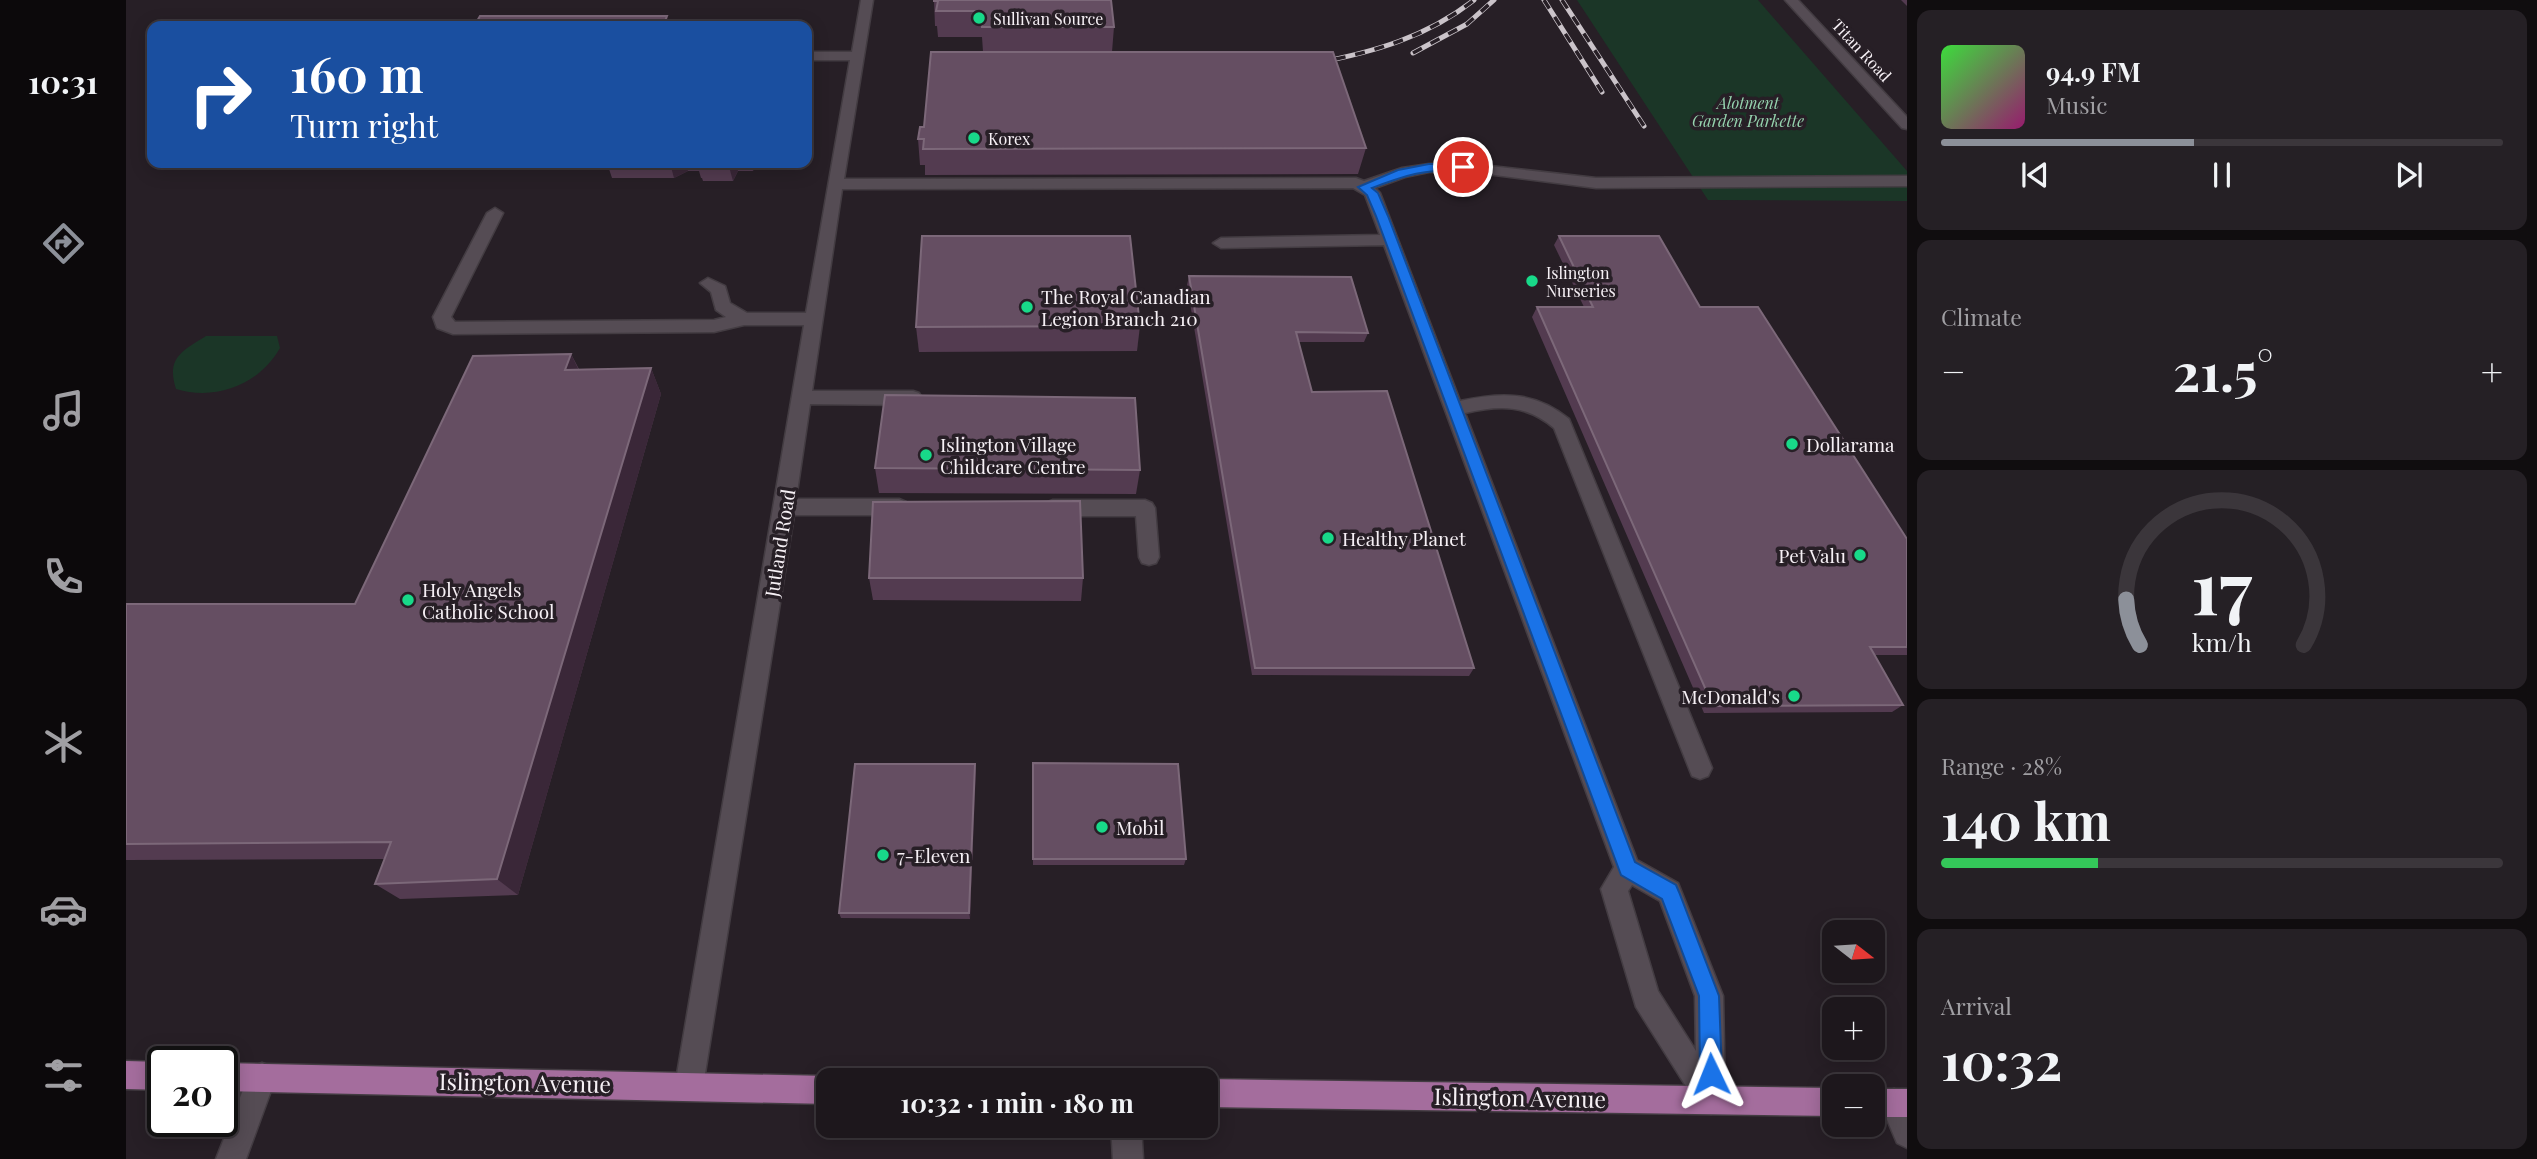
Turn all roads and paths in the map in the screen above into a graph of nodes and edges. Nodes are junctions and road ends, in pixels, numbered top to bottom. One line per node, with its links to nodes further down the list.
1 (867, 0): 4 (street, Jutland Road)
2 (1791, 0): 5 (street, Titan Road)
3 (812, 56): 4 (street)
4 (857, 56): 7 (street, Jutland Road)
5 (1907, 125)
6 (1907, 181): 8 (street)
7 (836, 184): 8 (street); 14 (street, Jutland Road)
8 (1363, 187): 10 (street)
9 (495, 213): 13 (street)
10 (1391, 240): 11 (street); 17 (street)
11 (1221, 243)
12 (708, 283): 13 (street)
13 (744, 319): 14 (street)
14 (813, 319): 15 (street, Jutland Road)
15 (800, 397): 16 (street); 18 (street, Jutland Road)
16 (937, 398)
17 (1456, 409): 22 (street); 23 (street)
18 (785, 507): 19 (street); 28 (street, Jutland Road)
19 (925, 508)
20 (1035, 508): 21 (street)
21 (1149, 557)
22 (1700, 768)
23 (1628, 869): 31 (street); 31 (street)
24 (126, 1076): 25 (main road)
25 (147, 1076)
26 (238, 1077): 27 (main road, Islington Avenue)
27 (262, 1077): 28 (main road, Islington Avenue); 36 (street)
28 (689, 1086): 29 (main road, Islington Avenue)
29 (816, 1090)
30 (1218, 1093): 31 (main road, Islington Avenue)
31 (1711, 1100): 32 (main road, Islington Avenue)
32 (1822, 1102)
33 (1891, 1103): 34 (street)
34 (1907, 1133)
35 (1127, 1138): 37 (street)
36 (231, 1159)
37 (1128, 1159)

